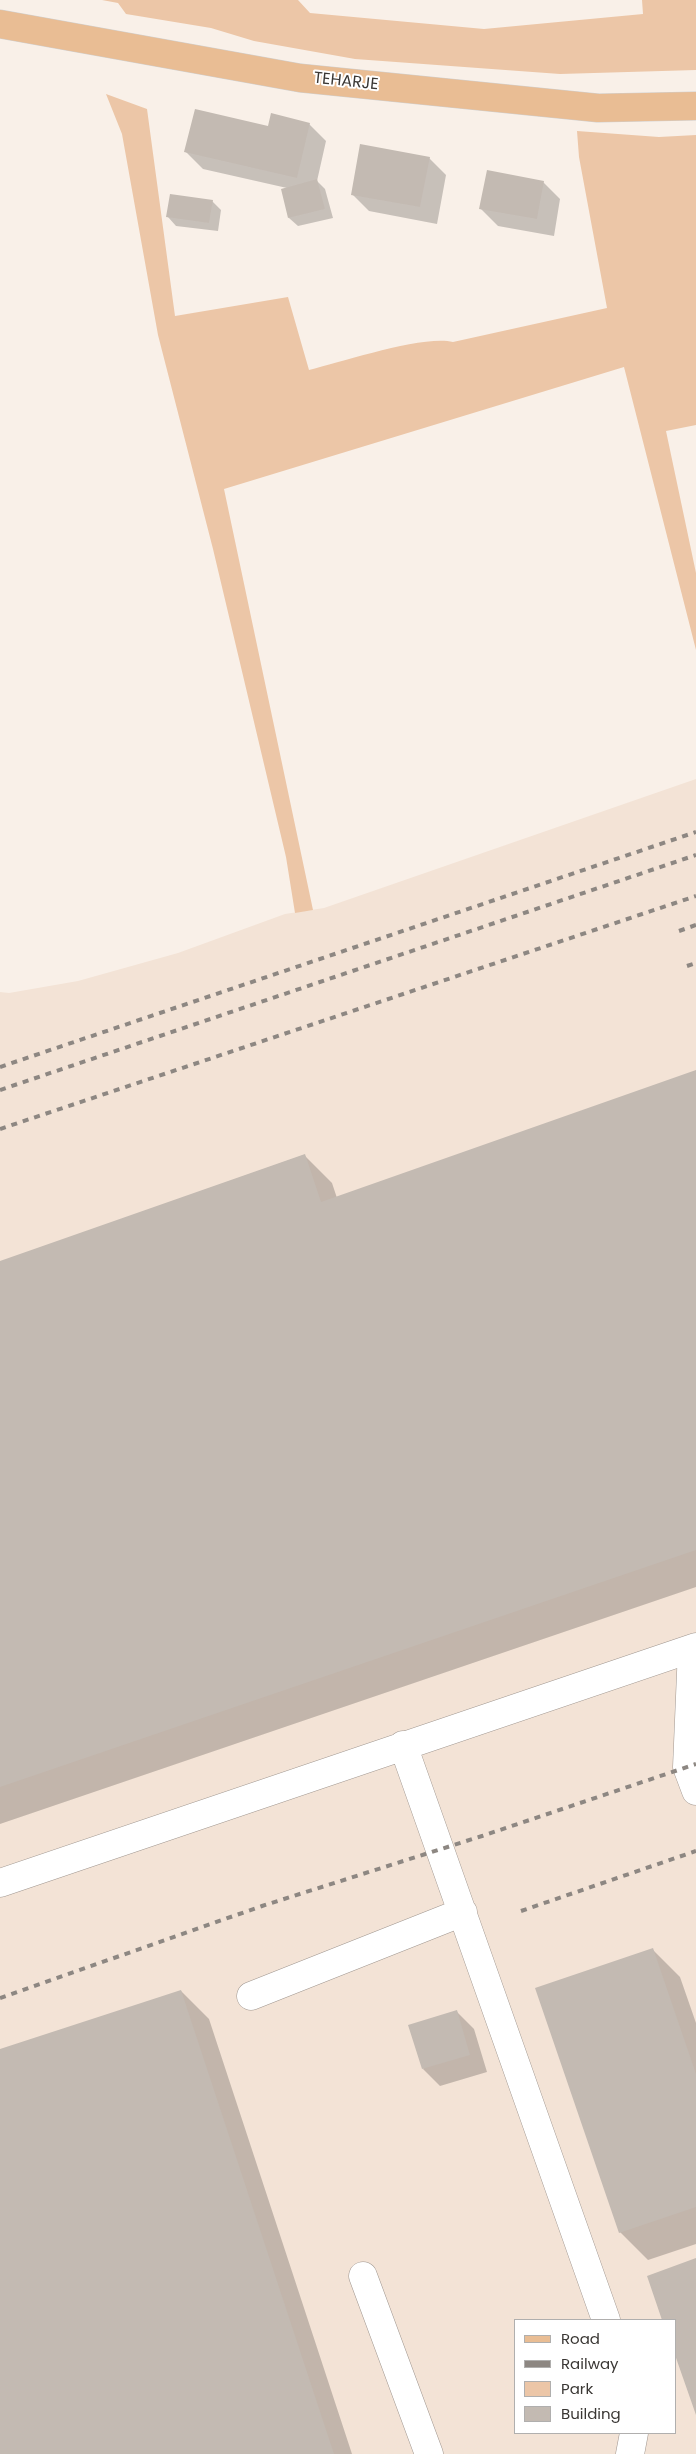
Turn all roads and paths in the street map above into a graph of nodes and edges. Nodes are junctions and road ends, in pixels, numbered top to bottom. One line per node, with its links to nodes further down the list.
1 (0, 24): 2 (main road, TEHARJE)
2 (696, 106)
3 (694, 1648): 4 (lane); 5 (lane)
4 (403, 1745): 6 (lane); 7 (lane)
5 (696, 1791)
6 (0, 1883)
7 (463, 1912): 8 (lane); 10 (lane)
8 (251, 1996)
9 (363, 2276): 12 (lane)
10 (606, 2319)
11 (634, 2434): 13 (lane)
12 (429, 2454)
13 (630, 2454)

